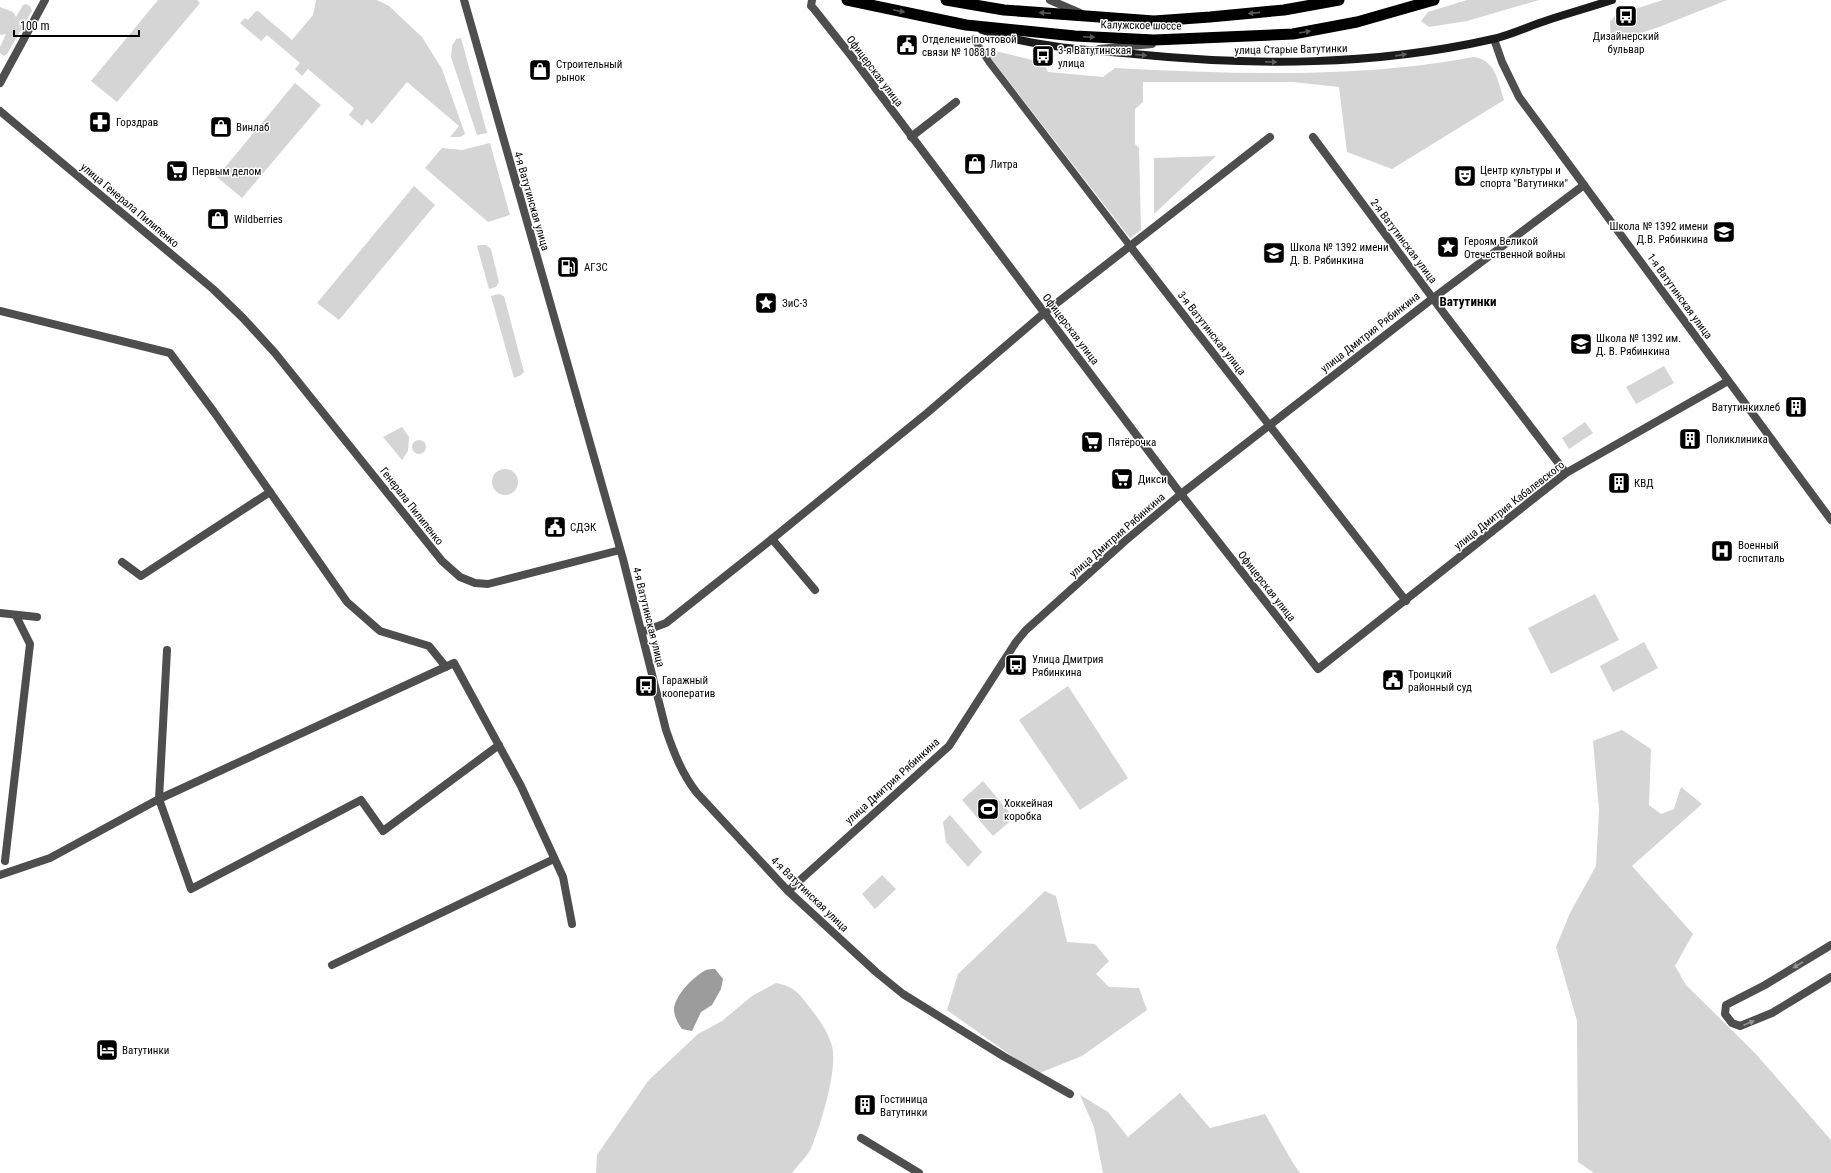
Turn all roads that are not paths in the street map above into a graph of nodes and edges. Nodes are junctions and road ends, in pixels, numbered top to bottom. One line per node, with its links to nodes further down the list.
1 (45, 0): 16 (street)
2 (464, 0): 35 (street, 4-я Ватутинская улица)
3 (812, 0): 19 (street, Офицерская улица)
4 (847, 0): 11 (highway, Калужское шоссе, one-way to 11)
5 (946, 0): 10 (highway, Калужское шоссе, one-way to 5)
6 (1050, 0): 10 (street)
7 (1336, 0): 10 (highway, Калужское шоссе, one-way to 10)
8 (1434, 0): 13 (highway, Калужское шоссе, one-way to 8)
9 (1612, 0): 14 (main road, улица Старые Ватутинки)
10 (1086, 16)
11 (966, 25): 13 (highway, Калужское шоссе, one-way to 13); 15 (main road, улица Старые Ватутинки)
12 (974, 39): 23 (street, 3-я Ватутинская улица)
13 (1197, 39): 15 (street)
14 (1494, 39): 15 (main road, улица Старые Ватутинки, one-way to 14); 22 (street, 1-я Ватутинская улица)
15 (1089, 50)
16 (0, 83)
17 (956, 102): 19 (street)
18 (0, 111): 27 (street, улица Генерала Пилипенко)
19 (911, 137): 26 (street, Офицерская улица)
20 (1270, 137): 23 (street)
21 (1312, 137): 24 (street, 2-я Ватутинская улица)
22 (1584, 185): 24 (street, улица Дмитрия Рябинкина); 28 (street, 1-я Ватутинская улица)
23 (1130, 246): 26 (street); 29 (street, 3-я Ватутинская улица)
24 (1433, 298): 29 (street, улица Дмитрия Рябинкина); 30 (street, 2-я Ватутинская улица)
25 (0, 310): 31 (street)
26 (1044, 313): 32 (street, Офицерская улица); 34 (street)
27 (244, 318): 35 (street, Генерала Пилипенко)
28 (1728, 381): 30 (street, улица Дмитрия Кабалевского); 33 (street, 1-я Ватутинская улица)
29 (1269, 425): 32 (street, улица Дмитрия Рябинкина); 38 (street, 3-я Ватутинская улица)
30 (1566, 473): 38 (street, улица Дмитрия Кабалевского)
31 (270, 492): 36 (street); 44 (street)
32 (1181, 494): 45 (street, Офицерская улица); 51 (street, улица Дмитрия Рябинкина)
33 (1831, 520)
34 (772, 539): 37 (street); 42 (street)
35 (620, 550): 42 (street, 4-я Ватутинская улица)
36 (122, 562)
37 (815, 590)
38 (1406, 601): 45 (street, улица Дмитрия Кабалевского)
39 (0, 613): 40 (street)
40 (16, 616): 41 (street); 49 (street)
41 (37, 618)
42 (642, 632): 51 (street, 4-я Ватутинская улица)
43 (167, 650): 47 (street)
44 (446, 667): 46 (street); 47 (street)
45 (1318, 669)
46 (499, 745): 47 (street); 48 (street)
47 (159, 800): 50 (street)
48 (554, 859): 52 (street); 54 (street)
49 (5, 861)
50 (0, 875)
51 (788, 891): 56 (street, 4-я Ватутинская улица)
52 (572, 924)
53 (1831, 945): 55 (street, one-way to 55)
54 (332, 966)
55 (1831, 977)
56 (1070, 1094)
57 (861, 1138): 58 (street)
58 (919, 1173)

